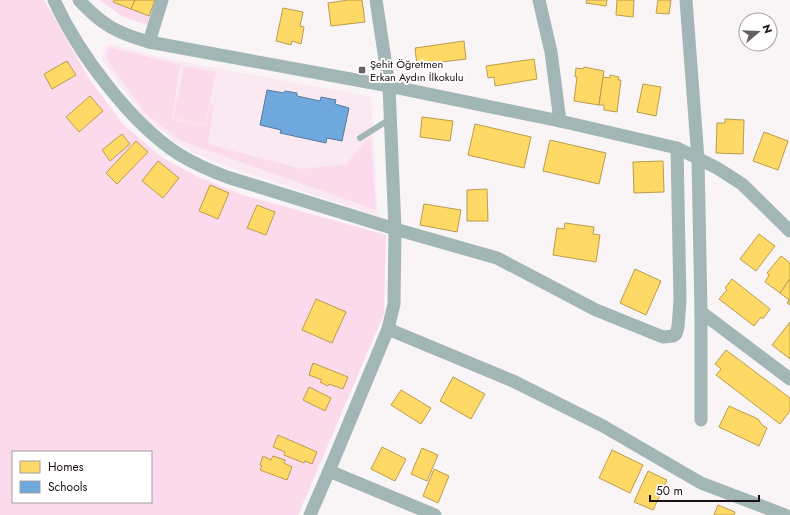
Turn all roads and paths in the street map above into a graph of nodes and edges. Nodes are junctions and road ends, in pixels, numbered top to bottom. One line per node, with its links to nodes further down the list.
1 (54, 0): 14 (street)
2 (79, 0): 7 (street)
3 (162, 0): 7 (street)
4 (376, 0): 8 (street)
5 (540, 0): 10 (street)
6 (686, 0): 13 (street)
7 (149, 42): 8 (street)
8 (389, 86): 9 (street); 10 (street)
9 (390, 119): 11 (lane); 14 (street)
10 (560, 121): 12 (street)
11 (360, 138)
12 (676, 148): 13 (street); 14 (street)
13 (698, 159): 15 (street); 16 (street)
14 (395, 229): 17 (street)
15 (790, 231)
16 (701, 312): 18 (street); 19 (street)
17 (388, 329): 20 (street); 23 (street)
18 (790, 379)
19 (702, 420)
20 (329, 471): 21 (street); 22 (street)
21 (310, 515)
22 (435, 515)
23 (785, 515)

